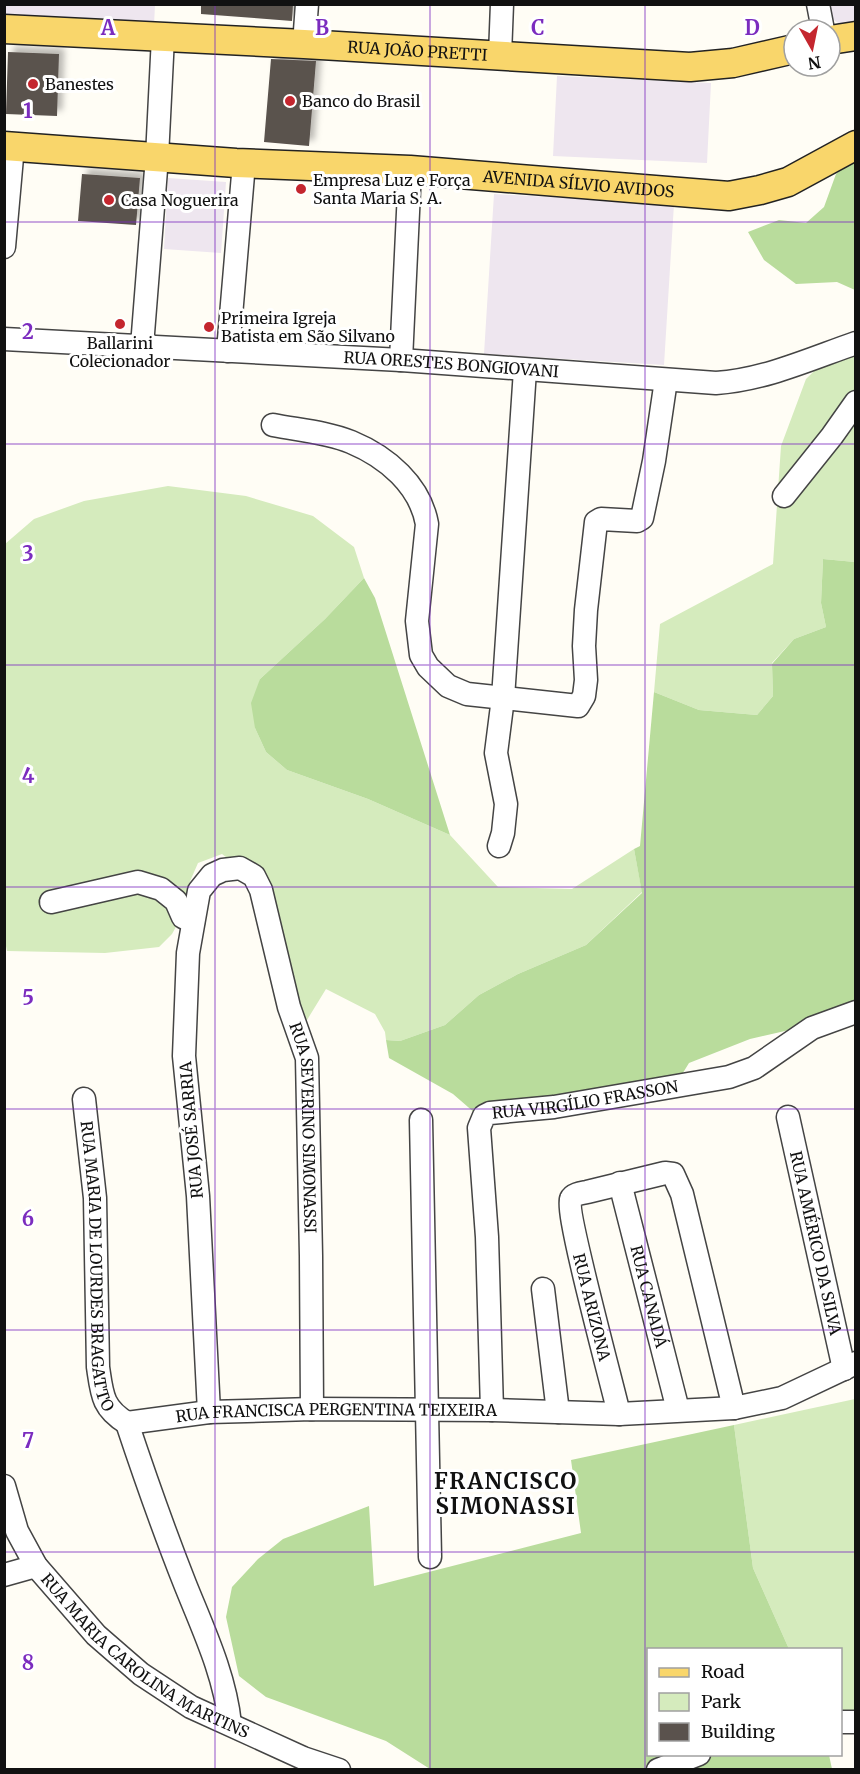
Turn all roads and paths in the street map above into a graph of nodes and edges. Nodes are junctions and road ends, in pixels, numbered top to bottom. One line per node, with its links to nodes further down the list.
1 (307, 4): 5 (street)
2 (502, 4): 7 (street)
3 (4, 29): 4 (main road, RUA JOÃO PRETTI)
4 (163, 37): 5 (main road, RUA JOÃO PRETTI); 10 (street)
5 (304, 44): 7 (main road, RUA JOÃO PRETTI)
6 (782, 52): 7 (main road, RUA JOÃO PRETTI)
7 (500, 55)
8 (855, 145): 12 (main road, AVENIDA SÍLVIO AVIDOS)
9 (9, 146): 10 (main road, AVENIDA SÍLVIO AVIDOS); 13 (street)
10 (157, 157): 11 (main road, AVENIDA SÍLVIO AVIDOS); 16 (street)
11 (244, 163): 12 (main road, AVENIDA SÍLVIO AVIDOS); 17 (street)
12 (410, 170): 18 (street)
13 (4, 247)
14 (4, 339): 16 (street, RUA ORESTES BONGIOVANI)
15 (855, 343): 20 (street, RUA ORESTES BONGIOVANI)
16 (142, 346): 17 (street, RUA ORESTES BONGIOVANI)
17 (228, 351): 18 (street, RUA ORESTES BONGIOVANI)
18 (401, 360): 19 (street, RUA ORESTES BONGIOVANI)
19 (525, 370): 20 (street, RUA ORESTES BONGIOVANI); 24 (street)
20 (666, 381): 24 (street)
21 (855, 402): 23 (street)
22 (273, 425): 24 (street)
23 (784, 496)
24 (503, 698): 25 (street)
25 (499, 846)
26 (233, 868): 28 (street, RUA JOSÉ SARRIA); 37 (street, RUA SEVERINO SIMONASSI)
27 (51, 902): 28 (street)
28 (193, 922): 41 (street, RUA JOSÉ SARRIA)
29 (855, 1012): 39 (street, RUA VIRGÍLIO FRASSON)
30 (84, 1099): 44 (street, RUA MARIA DE LOURDES BRAGATTO)
31 (788, 1117): 35 (street, RUA AMÉRICO DA SILVA)
32 (421, 1120): 38 (street)
33 (620, 1183): 36 (street); 40 (street, RUA CANADÁ); 43 (street, RUA ARIZONA)
34 (543, 1290): 42 (street)
35 (850, 1366): 36 (street, RUA FRANCISCA PERGENTINA TEIXEIRA)
36 (734, 1408): 40 (street, RUA FRANCISCA PERGENTINA TEIXEIRA)
37 (312, 1409): 38 (street, RUA FRANCISCA PERGENTINA TEIXEIRA); 41 (street, RUA FRANCISCA PERGENTINA TEIXEIRA)
38 (427, 1409): 39 (street, RUA FRANCISCA PERGENTINA TEIXEIRA); 46 (street)
39 (492, 1410): 42 (street, RUA FRANCISCA PERGENTINA TEIXEIRA)
40 (678, 1410): 43 (street, RUA FRANCISCA PERGENTINA TEIXEIRA)
41 (209, 1412): 44 (street, RUA FRANCISCA PERGENTINA TEIXEIRA)
42 (558, 1412): 43 (street, RUA FRANCISCA PERGENTINA TEIXEIRA)
43 (619, 1414)
44 (127, 1423): 49 (street)
45 (4, 1486): 47 (street, RUA MARIA CAROLINA MARTINS)
46 (430, 1557)
47 (36, 1566): 48 (street); 49 (street, RUA MARIA CAROLINA MARTINS)
48 (4, 1575)
49 (230, 1724): 51 (street, RUA MARIA CAROLINA MARTINS)
50 (696, 1756): 52 (street)
51 (339, 1770)
52 (658, 1770)

